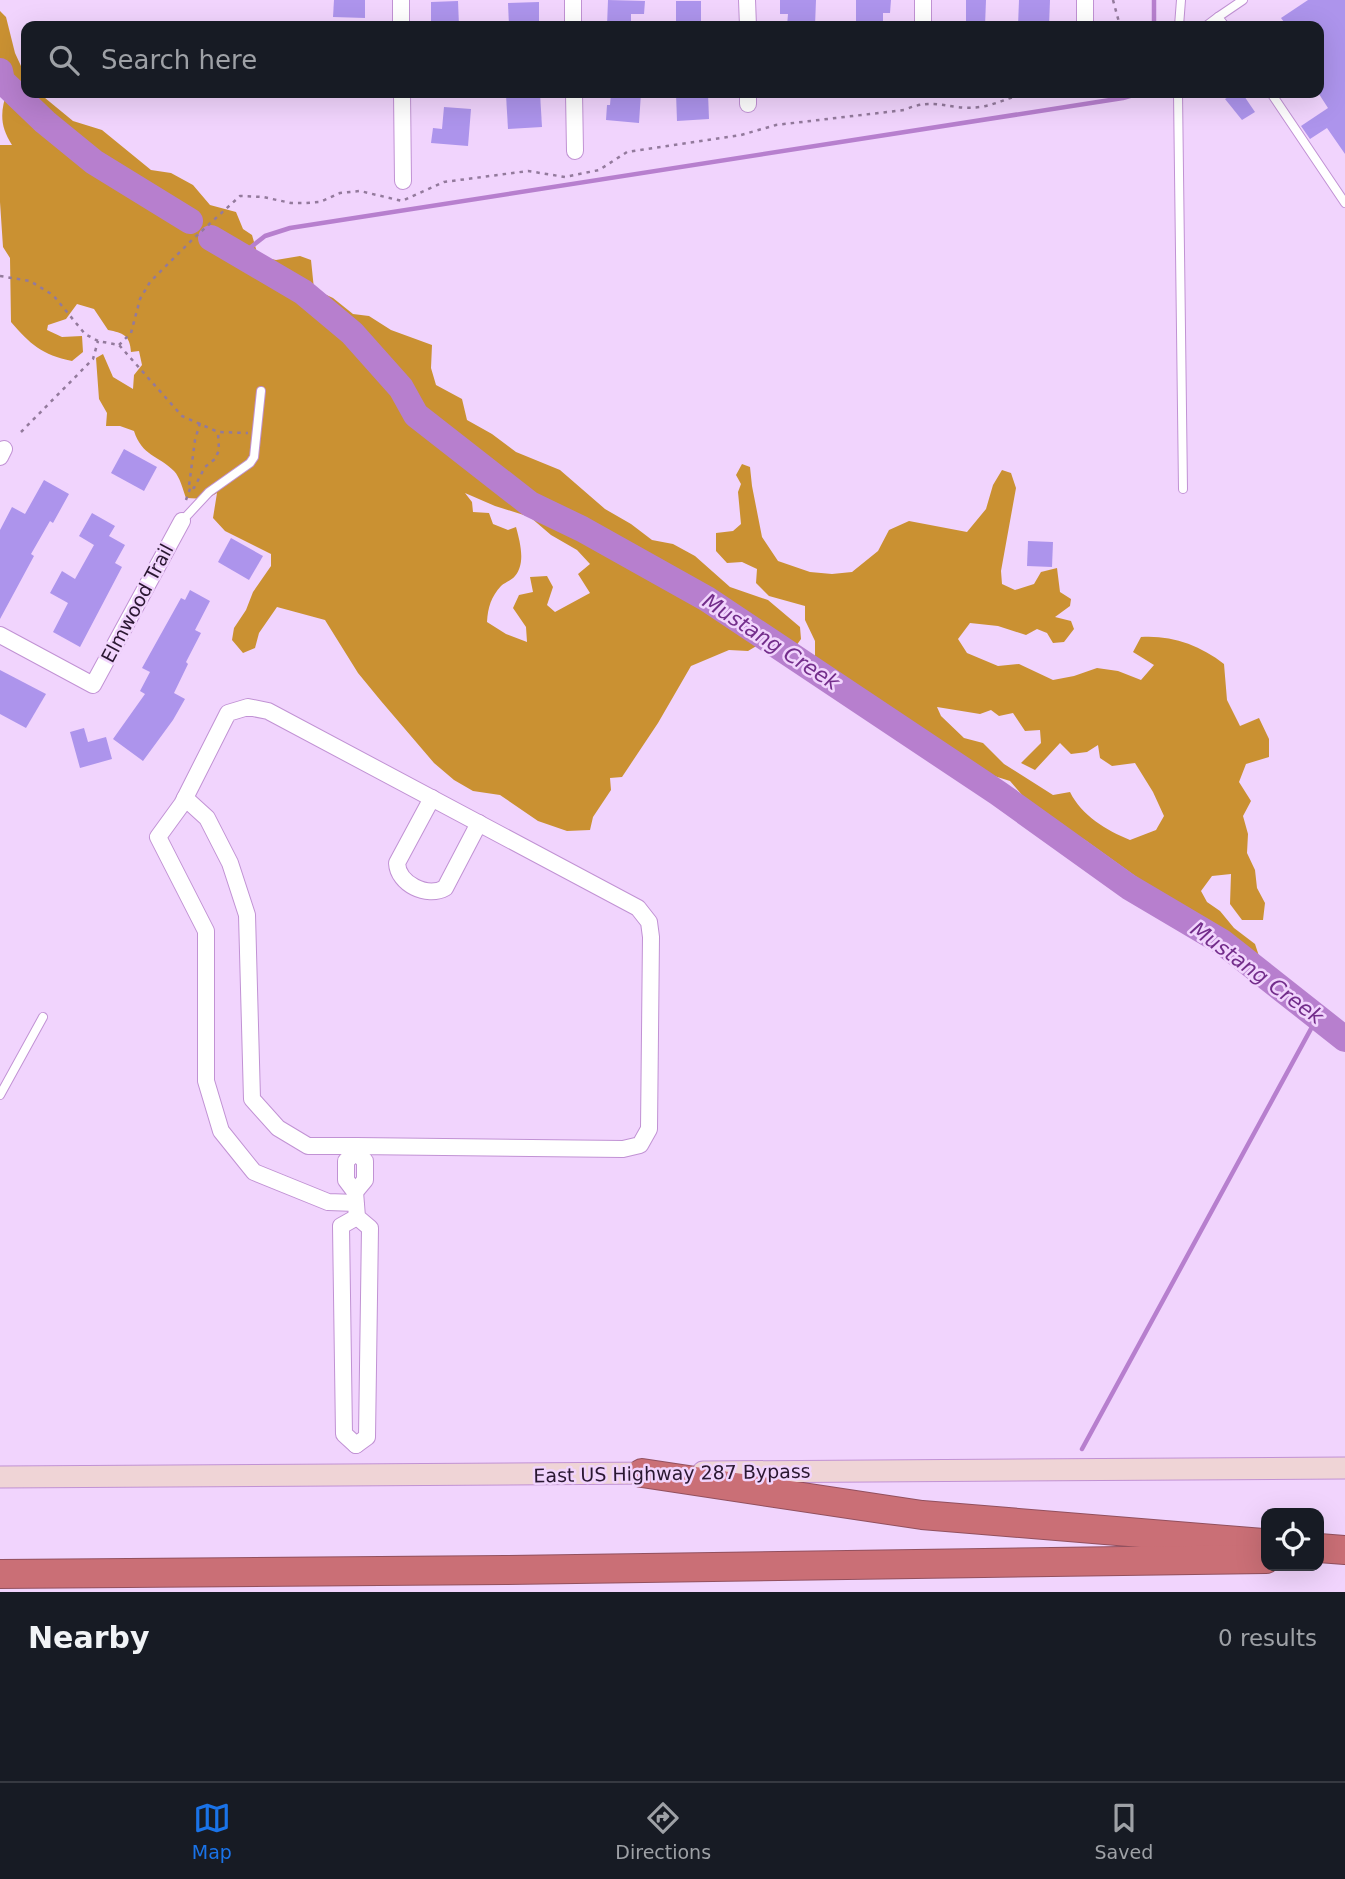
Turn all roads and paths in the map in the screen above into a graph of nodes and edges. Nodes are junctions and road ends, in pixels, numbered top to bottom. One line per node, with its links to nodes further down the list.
1 (401, 0): 10 (street)
2 (573, 0): 11 (street)
3 (747, 0): 12 (street)
4 (923, 0): 13 (street)
5 (1085, 0): 14 (street)
6 (1112, 0): 15 (path)
7 (1181, 0): 16 (lane)
8 (1243, 0): 9 (lane)
9 (1218, 17): 17 (lane); 18 (lane)
10 (401, 21)
11 (573, 21)
12 (748, 21)
13 (923, 21)
14 (1085, 21)
15 (1118, 21)
16 (1179, 21)
17 (1213, 21)
18 (1221, 21)
19 (402, 98): 25 (street)
20 (575, 98): 24 (street)
21 (1011, 98): 29 (path)
22 (1178, 98): 35 (lane)
23 (1274, 98): 26 (lane)
24 (575, 151)
25 (403, 181)
26 (1345, 203)
27 (0, 276): 28 (path)
28 (99, 341): 29 (path); 32 (path)
29 (119, 345): 31 (path)
30 (261, 391): 34 (lane)
31 (200, 423): 33 (path); 33 (path)
32 (21, 432)
33 (218, 432): 34 (path)
34 (256, 434): 36 (lane)
35 (1183, 489)
36 (182, 521): 37 (street, Elmwood Trail)
37 (0, 635)
38 (185, 797): 39 (street); 43 (street); 44 (street)
39 (432, 798): 40 (street); 40 (street)
40 (479, 823): 43 (street)
41 (43, 1017): 42 (lane)
42 (0, 1095)
43 (356, 1149): 44 (street)
44 (356, 1204): 45 (street); 45 (street)
45 (356, 1446): 48 (street)
46 (1345, 1468): 47 (main road, East US Highway 287 Bypass)
47 (642, 1473): 48 (main road, East US Highway 287 Bypass); 50 (highway)
48 (355, 1475): 49 (main road, East US Highway 287 Bypass)
49 (0, 1477)
50 (1261, 1543)
51 (1324, 1548): 52 (highway)
52 (1345, 1550)
53 (1261, 1559): 56 (highway)
54 (1324, 1559): 55 (highway)
55 (1345, 1559)
56 (0, 1574)

